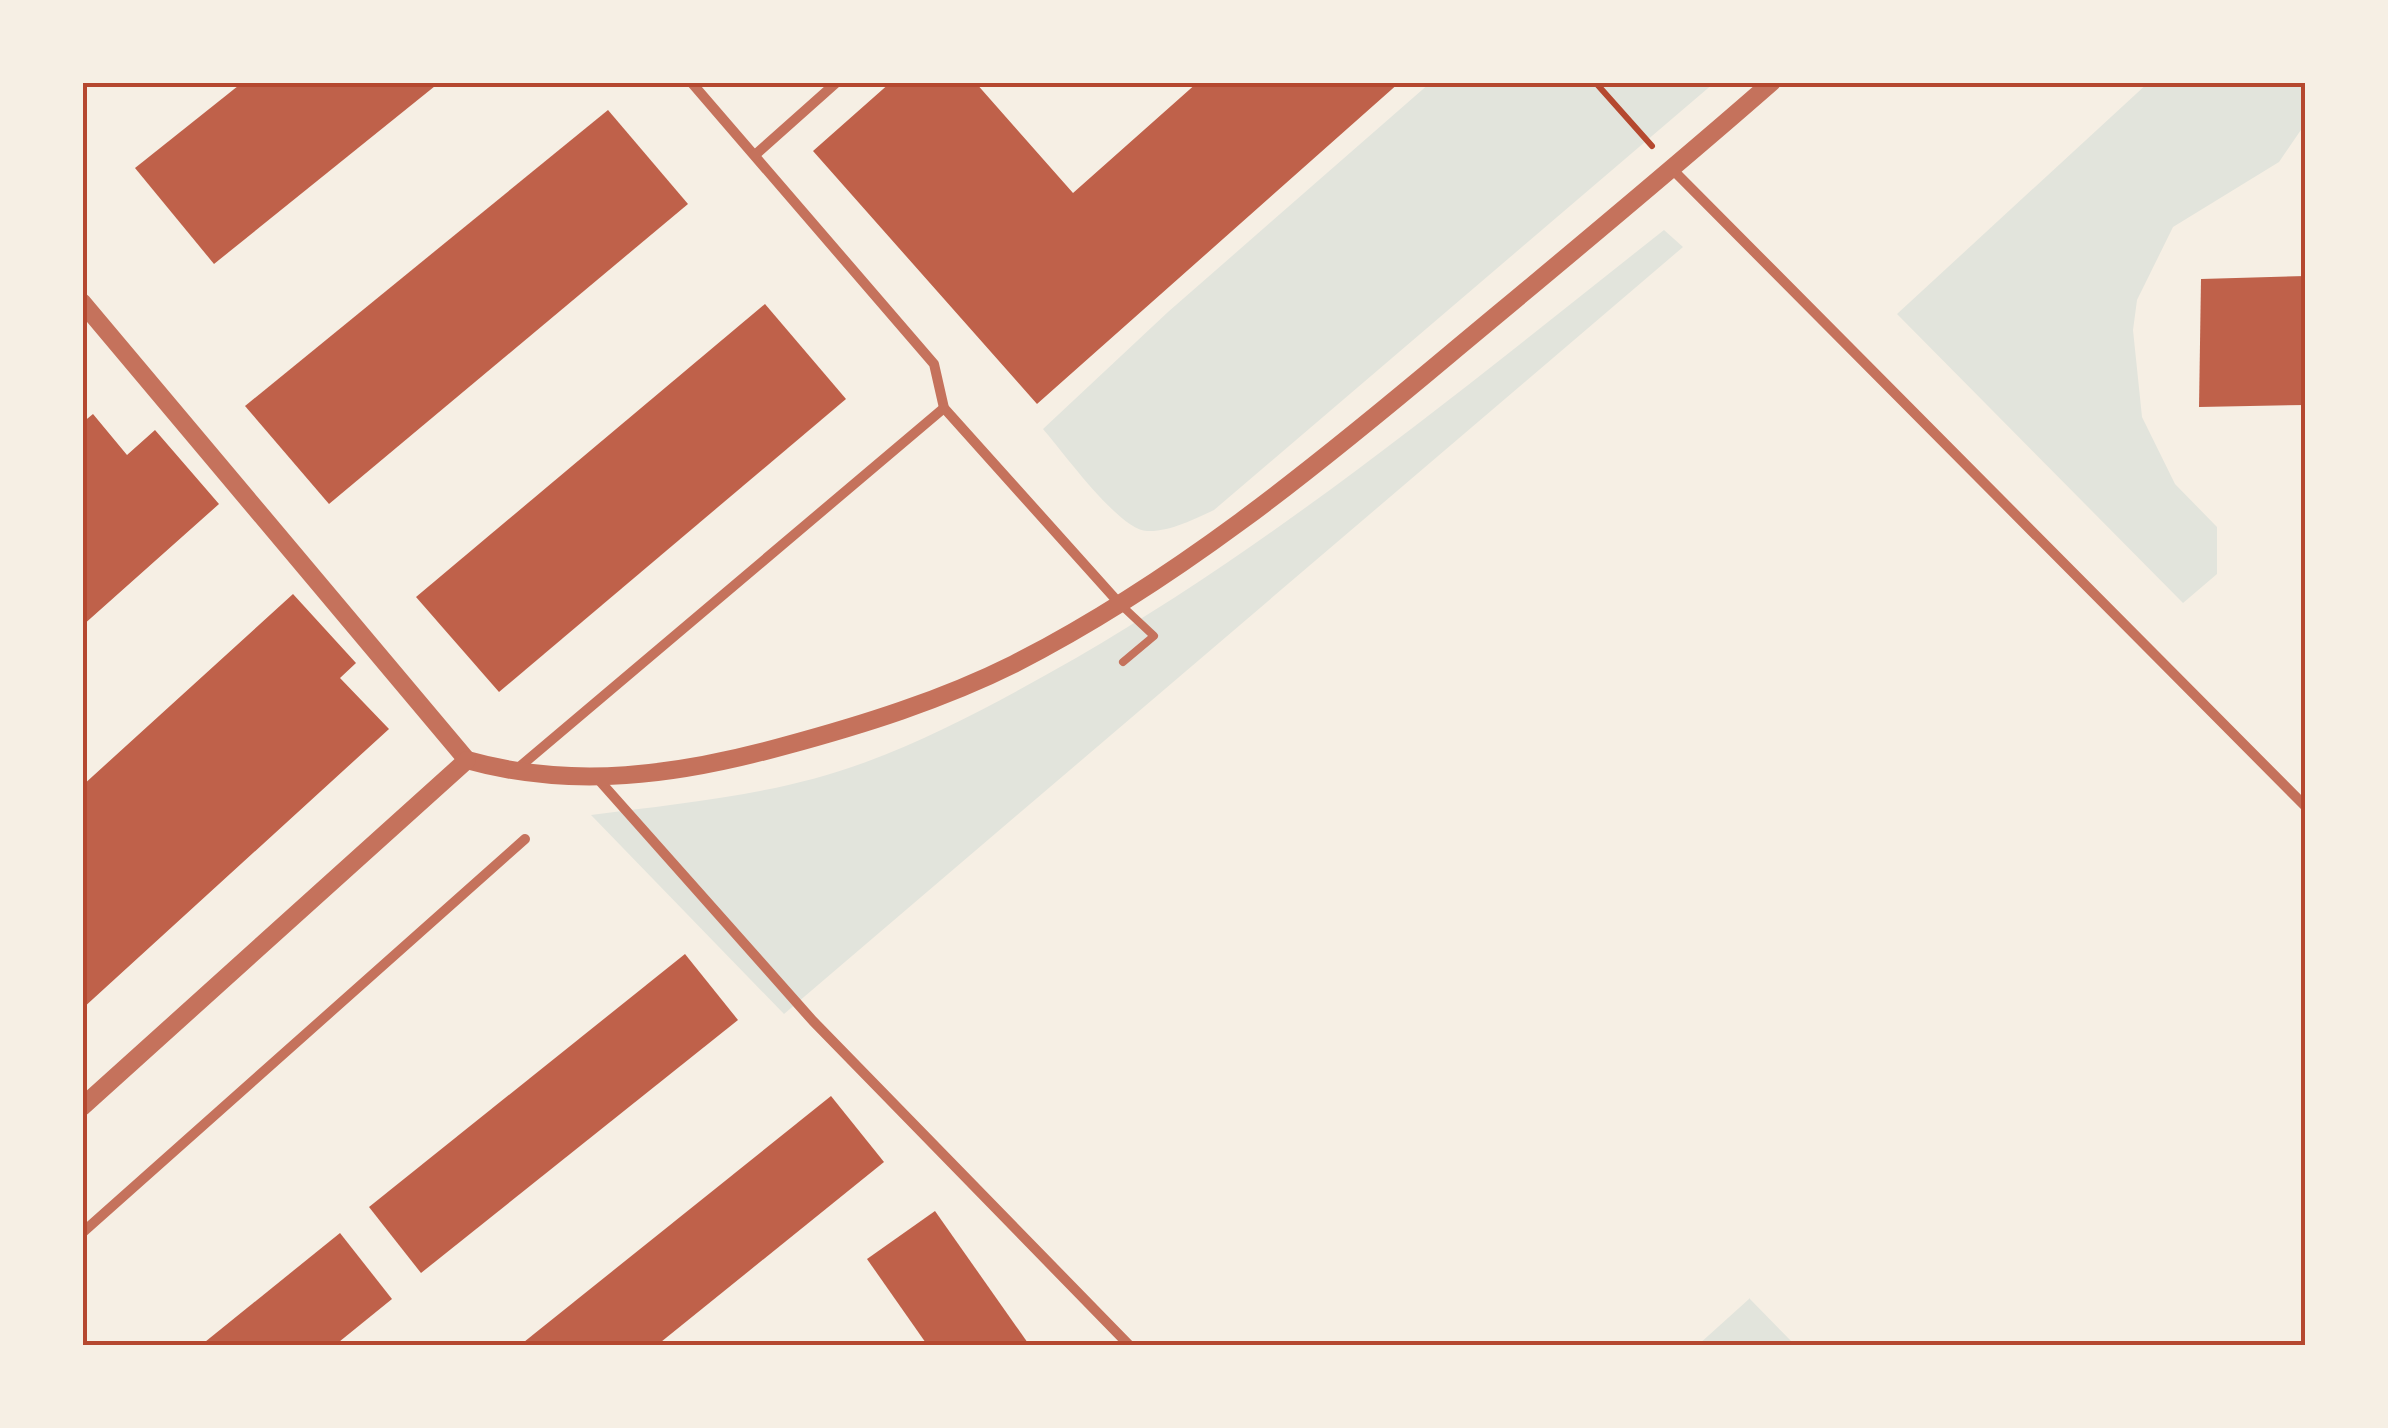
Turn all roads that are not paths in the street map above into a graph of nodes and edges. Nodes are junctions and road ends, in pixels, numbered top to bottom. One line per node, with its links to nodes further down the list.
1 (690, 82): 4 (street)
2 (837, 82): 4 (street)
3 (1772, 82): 5 (street)
4 (755, 156): 7 (street)
5 (1672, 169): 8 (street); 13 (street)
6 (82, 302): 10 (street)
7 (944, 408): 8 (street); 11 (street)
8 (1119, 603): 9 (lane); 12 (street)
9 (1122, 662)
10 (468, 760): 11 (street); 15 (street)
11 (512, 772): 12 (street)
12 (598, 779): 17 (street)
13 (2306, 807)
14 (525, 840): 16 (street)
15 (82, 1107)
16 (82, 1232)
17 (1130, 1346)

